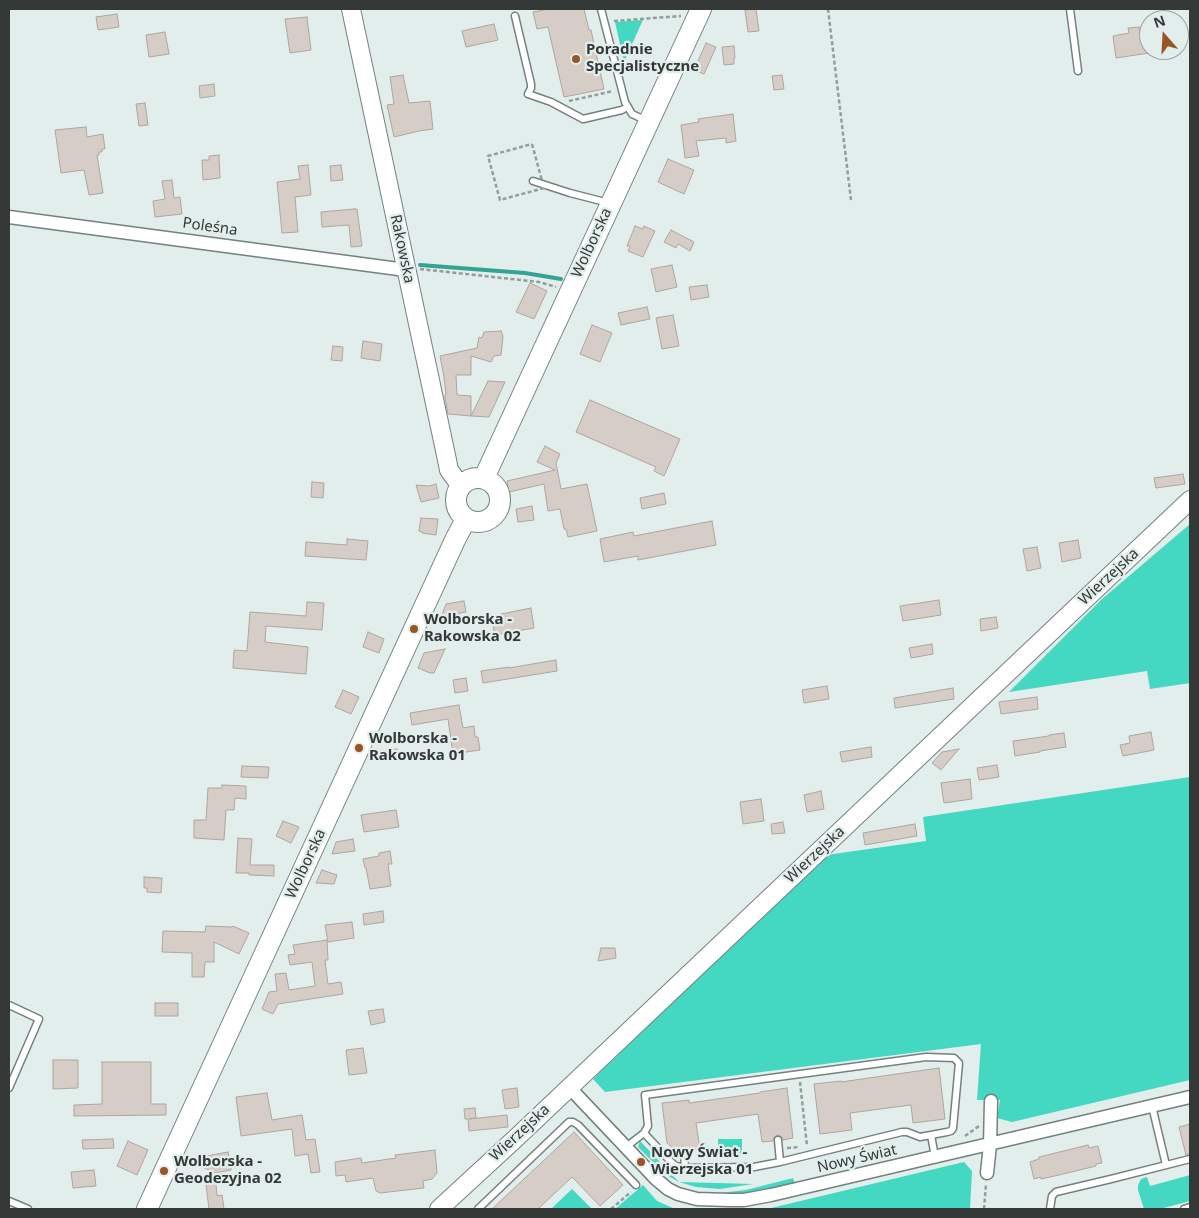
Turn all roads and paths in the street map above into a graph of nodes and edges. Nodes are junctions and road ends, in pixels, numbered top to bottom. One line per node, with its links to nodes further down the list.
1 (351, 9): 18 (street, Rakowska)
2 (601, 9): 7 (lane)
3 (828, 9): 15 (path)
4 (1070, 9): 8 (lane)
5 (694, 12): 7 (path); 12 (main road, Wolborska)
6 (515, 16): 10 (lane)
7 (605, 22): 9 (lane)
8 (1078, 71)
9 (621, 90): 10 (path); 11 (lane)
10 (551, 102): 11 (lane)
11 (627, 107): 12 (lane)
12 (649, 122): 16 (main road, Wolborska)
13 (533, 182): 14 (lane)
14 (543, 185): 14 (path); 16 (lane)
15 (851, 200)
16 (611, 203): 19 (main road, Wolborska)
17 (9, 217): 18 (street, Poleśna)
18 (406, 270): 19 (path); 21 (street, Rakowska)
19 (569, 293): 20 (main road, Wolborska)
20 (484, 478): 21 (main road); 23 (main road)
21 (460, 485): 23 (main road)
22 (1190, 500): 27 (street, Wierzejska)
23 (466, 519): 48 (main road, Wolborska)
24 (9, 1005): 26 (lane)
25 (799, 1074): 31 (lane); 32 (lane); 36 (path)
26 (9, 1085)
27 (569, 1087): 35 (street, Nowy Świat); 49 (street, Wierzejska)
28 (1190, 1097): 30 (street, Nowy Świat)
29 (991, 1101): 34 (street)
30 (1152, 1106): 34 (street, Nowy Świat); 41 (lane)
31 (644, 1133): 35 (lane); 42 (lane)
32 (930, 1135): 38 (lane); 40 (lane)
33 (778, 1140): 36 (lane)
34 (990, 1144): 38 (street, Nowy Świat); 43 (street)
35 (626, 1147): 38 (street, Nowy Świat)
36 (778, 1149): 40 (lane)
37 (684, 1152): 42 (lane)
38 (935, 1157)
39 (1190, 1159): 41 (lane)
40 (780, 1162): 42 (lane)
41 (1166, 1165): 53 (lane)
42 (685, 1168)
43 (987, 1173): 52 (path)
44 (636, 1185): 50 (lane); 51 (path)
45 (9, 1201): 47 (lane)
46 (1190, 1207): 54 (lane)
47 (28, 1209)
48 (147, 1209)
49 (439, 1209)
50 (478, 1209)
51 (611, 1209)
52 (984, 1209)
53 (1050, 1209)
54 (1184, 1209)

